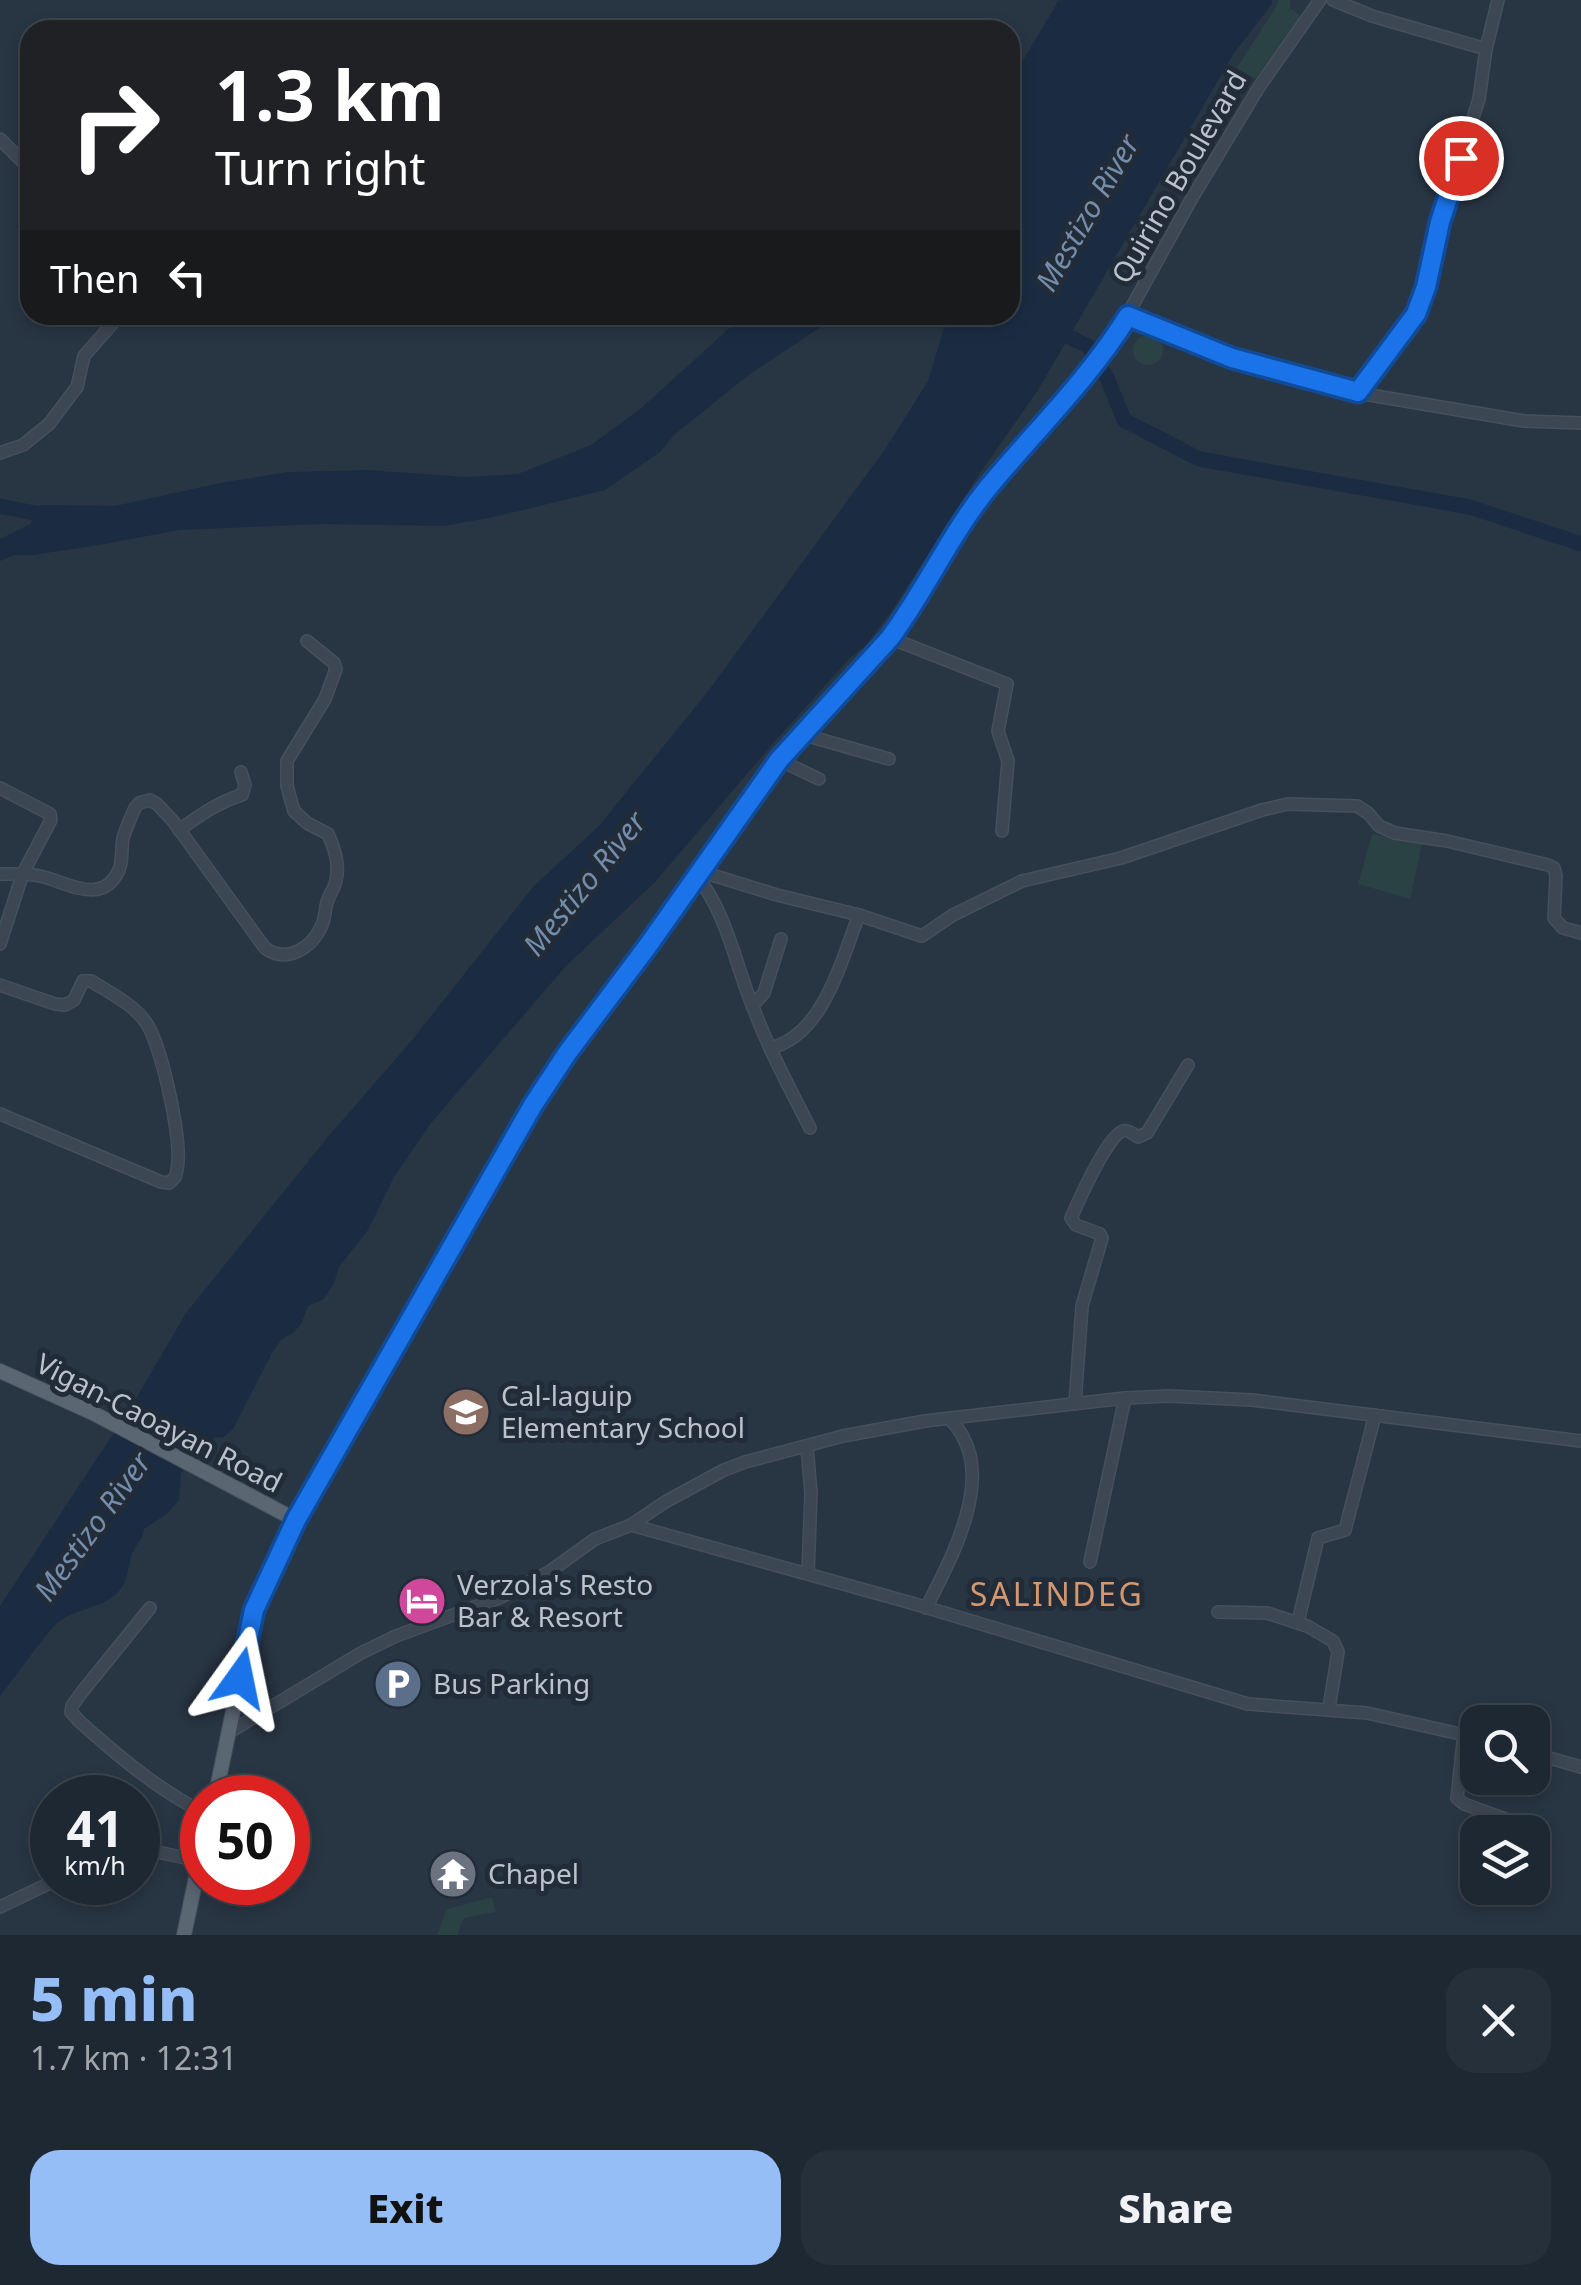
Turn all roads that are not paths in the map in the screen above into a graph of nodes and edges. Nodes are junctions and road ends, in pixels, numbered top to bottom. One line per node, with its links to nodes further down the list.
1 (1320, 0): 7 (street, Quirino Boulevard)
2 (1333, 0): 4 (street)
3 (1498, 0): 4 (street)
4 (1486, 49): 9 (street)
5 (0, 138): 6 (street)
6 (20, 159)
7 (1128, 316): 9 (street); 12 (street, Quirino Boulevard)
8 (111, 325): 11 (street)
9 (1358, 392): 10 (street)
10 (1581, 423)
11 (0, 453)
12 (890, 638): 14 (street, Quirino Boulevard); 21 (street)
13 (306, 640): 20 (street)
14 (801, 734): 15 (street); 16 (street, Quirino Boulevard)
15 (889, 759)
16 (779, 760): 18 (street); 23 (street, Quirino Boulevard)
17 (241, 772): 20 (street)
18 (820, 779)
19 (0, 788): 22 (street)
20 (179, 830): 22 (street)
21 (1002, 831)
22 (26, 867): 24 (street); 28 (street)
23 (697, 873): 25 (street); 30 (street); 42 (street, Quirino Boulevard)
24 (0, 874)
25 (859, 915): 26 (street); 31 (street)
26 (1581, 933)
27 (781, 939): 30 (street)
28 (0, 944)
29 (0, 985): 33 (street)
30 (752, 1006): 31 (street)
31 (770, 1048): 34 (street)
32 (1188, 1064): 37 (street)
33 (0, 1114)
34 (810, 1128)
35 (0, 1371): 42 (main road, Vigan-Caoayan Road)
36 (1125, 1398): 37 (street); 38 (street); 44 (street)
37 (1074, 1404): 39 (street)
38 (1374, 1414): 40 (street); 49 (street)
39 (949, 1418): 41 (street); 47 (street)
40 (1581, 1442)
41 (807, 1446): 43 (street); 45 (street)
42 (296, 1520): 51 (main road, Quirino Boulevard)
43 (631, 1525): 45 (street); 51 (street)
44 (1090, 1562)
45 (808, 1573): 47 (street)
46 (150, 1608): 57 (street)
47 (926, 1608): 50 (street)
48 (1218, 1612): 49 (street)
49 (1298, 1622): 50 (street)
50 (1328, 1708): 52 (street)
51 (228, 1733): 55 (main road, Quirino Boulevard)
52 (1460, 1734)
53 (1550, 1758): 54 (street)
54 (1581, 1767)
55 (220, 1775)
56 (1460, 1785): 58 (street)
57 (180, 1800)
58 (1495, 1815)
59 (30, 1893): 61 (street)
60 (190, 1905): 62 (main road)
61 (0, 1907)
62 (184, 1935)

